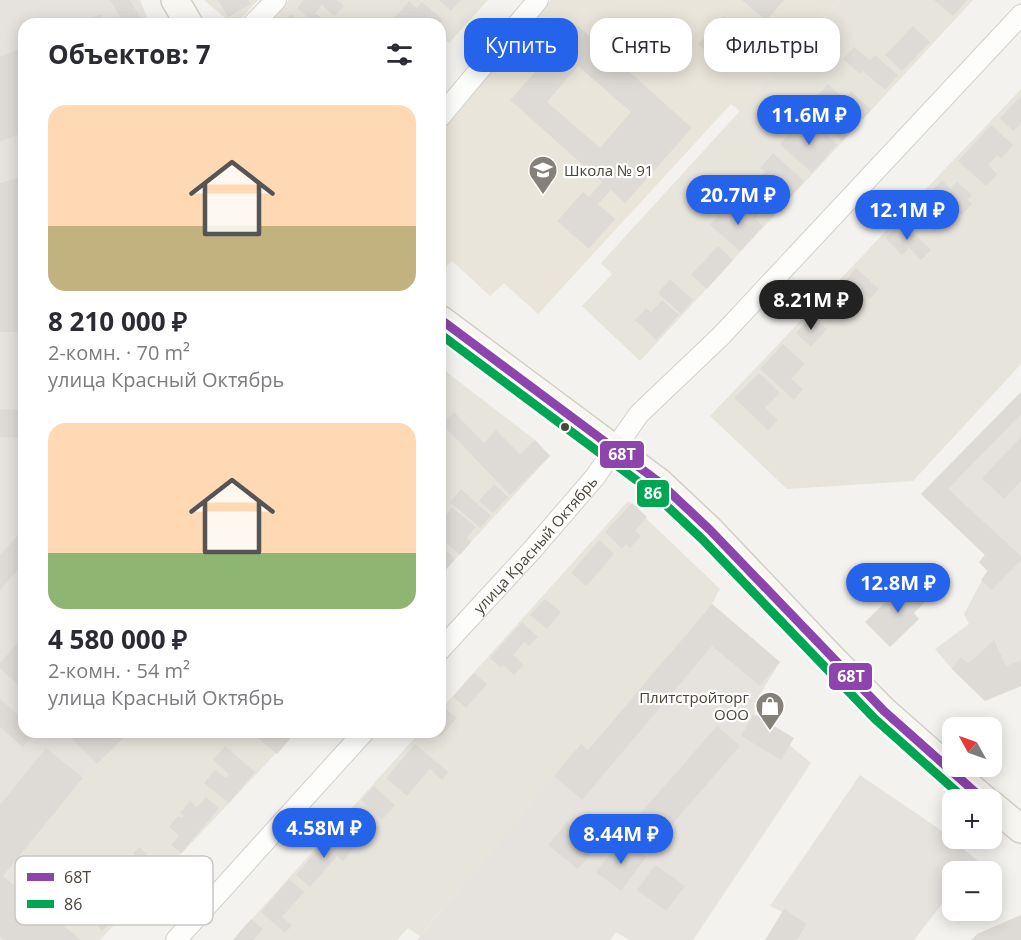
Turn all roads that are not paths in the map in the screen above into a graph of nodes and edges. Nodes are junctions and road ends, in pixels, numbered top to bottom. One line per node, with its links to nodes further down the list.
1 (175, 0): 5 (main road)
2 (276, 0): 6 (street)
3 (538, 0): 7 (street)
4 (1021, 15): 9 (street, улица Красный Октябрь)
5 (186, 18)
6 (259, 18)
7 (446, 110)
8 (446, 323): 9 (main road)
9 (615, 448): 10 (street, улица Красный Октябрь); 12 (main road)
10 (446, 643)
11 (359, 738): 15 (street)
12 (973, 789)
13 (1002, 813): 14 (main road)
14 (1021, 829)
15 (213, 899)
16 (190, 925): 17 (street)
17 (176, 940)

